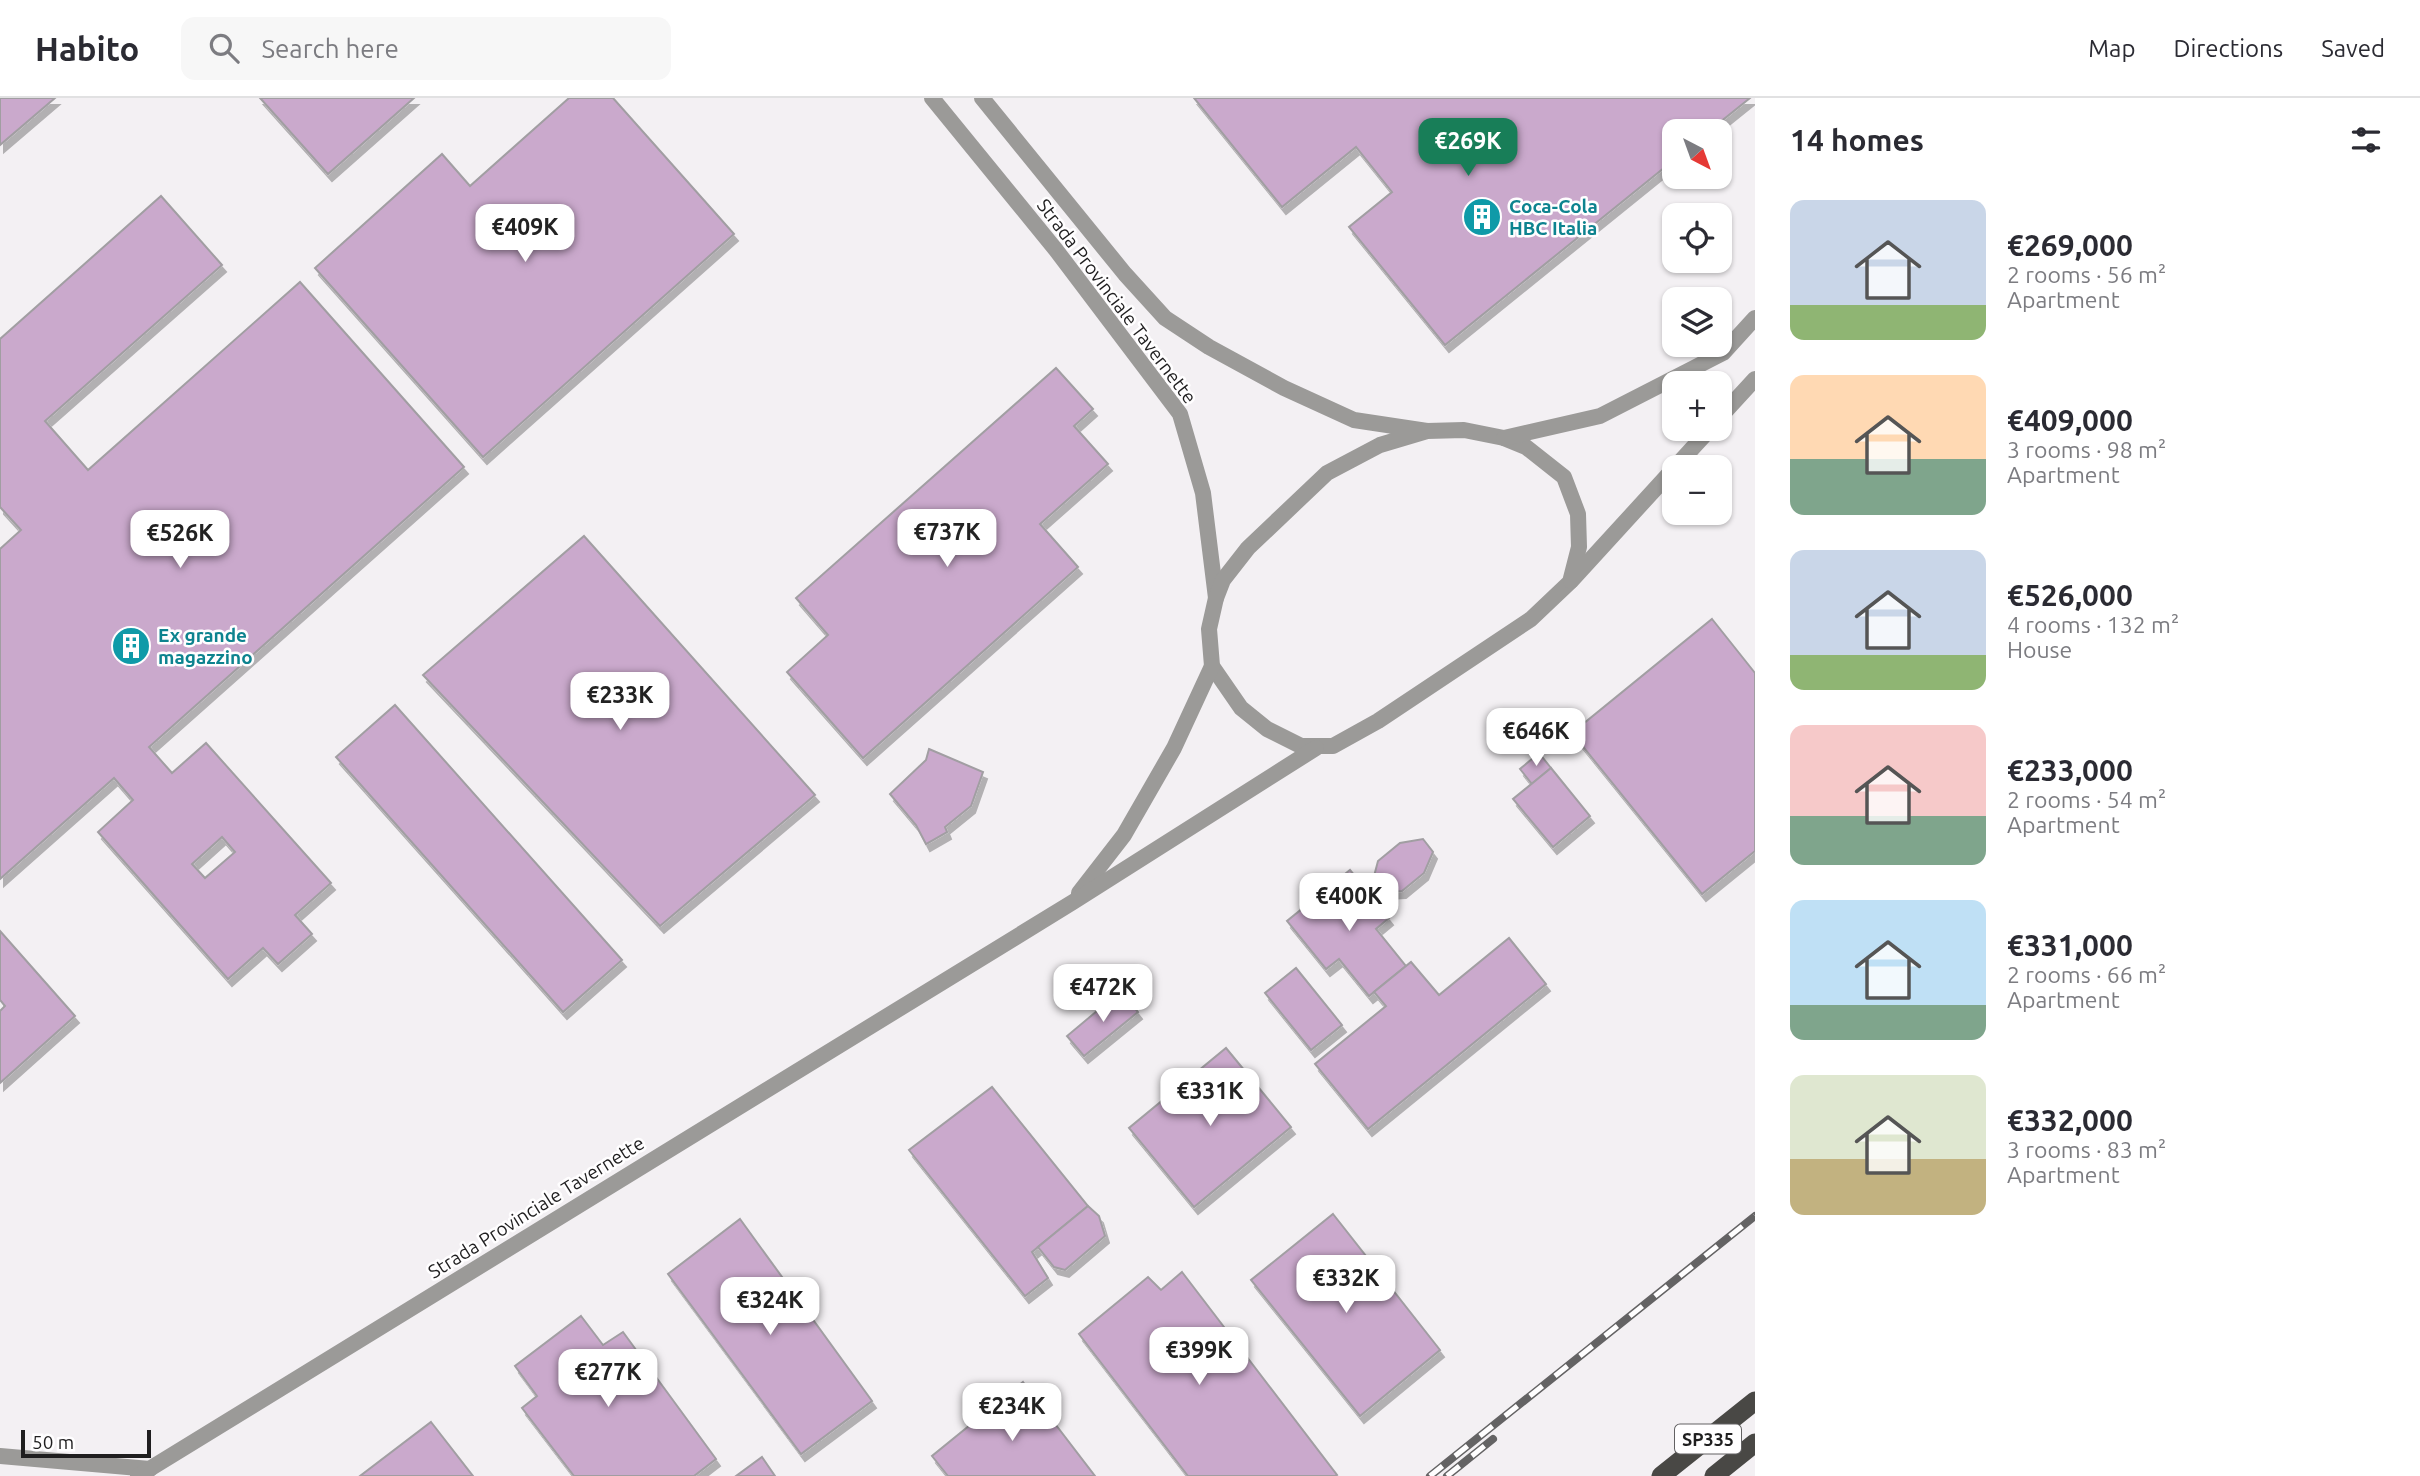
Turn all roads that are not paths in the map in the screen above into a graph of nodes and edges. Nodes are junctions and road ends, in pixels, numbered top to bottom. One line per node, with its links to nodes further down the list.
1 (932, 98): 10 (street, Strada Provinciale Tavernette)
2 (982, 98): 6 (street, Strada Provinciale Tavernette)
3 (1755, 318): 7 (street)
4 (1755, 379): 5 (street)
5 (1732, 404)
6 (1427, 431): 7 (street); 10 (street)
7 (1504, 438): 9 (street)
8 (1699, 441): 9 (street)
9 (1570, 582): 12 (street, Strada Provinciale Tavernette)
10 (1216, 597): 11 (street)
11 (1212, 666): 12 (street); 13 (street, Strada Provinciale Tavernette)
12 (1316, 748): 13 (street, Strada Provinciale Tavernette)
13 (1073, 902): 17 (street, Strada Provinciale Tavernette)
14 (1755, 1401): 18 (highway, SP335)
15 (1755, 1443): 19 (highway, SP335)
16 (0, 1456): 17 (street, Strada Provinciale Tavernette)
17 (144, 1473)
18 (1661, 1476)
19 (1714, 1476)

